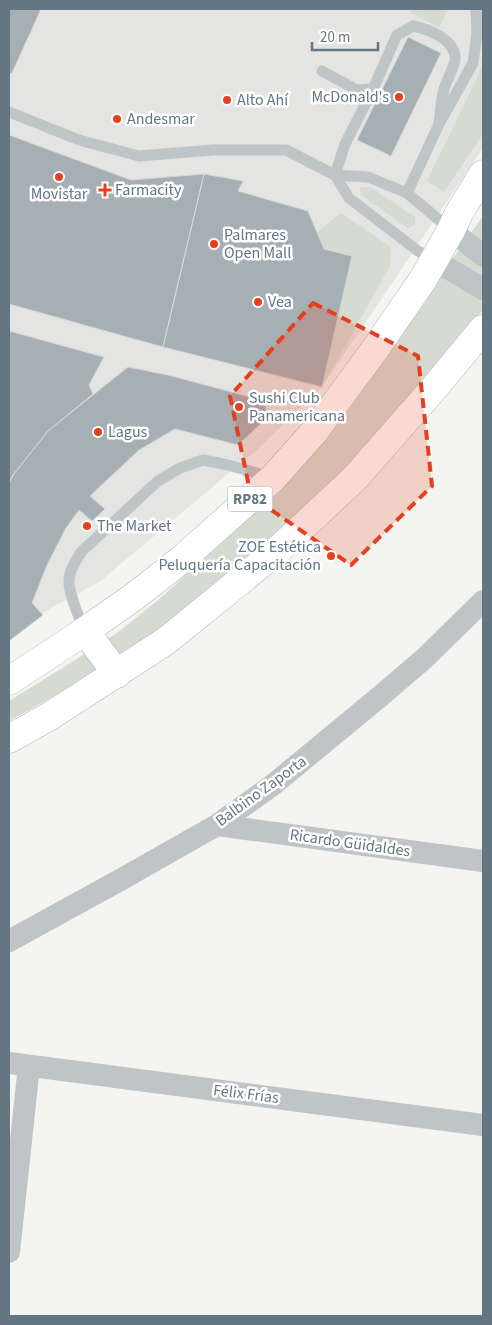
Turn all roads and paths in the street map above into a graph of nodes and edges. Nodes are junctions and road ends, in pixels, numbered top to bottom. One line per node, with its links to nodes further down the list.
1 (476, 9): 5 (lane)
2 (322, 71): 3 (lane)
3 (373, 90): 5 (lane); 7 (lane)
4 (9, 112): 7 (lane)
5 (439, 124): 8 (lane)
6 (483, 174): 9 (main road)
7 (335, 175): 8 (lane); 11 (lane)
8 (407, 193): 9 (lane)
9 (451, 230): 10 (street); 11 (main road)
10 (483, 256)
11 (434, 260): 12 (street); 14 (main road, RP82)
12 (483, 289)
13 (483, 329): 17 (main road)
14 (273, 478): 16 (main road, RP82); 16 (lane)
15 (483, 601): 20 (street, Balbino Zaporta)
16 (84, 631): 17 (main road); 18 (main road, RP82)
17 (117, 674): 19 (main road)
18 (9, 681)
19 (9, 739)
20 (217, 825): 21 (street, Ricardo Güidaldes); 22 (street, Balbino Zaporta)
21 (483, 862)
22 (9, 941)
23 (19, 1064): 24 (street, Félix Frías); 25 (street)
24 (483, 1125)
25 (9, 1252)

